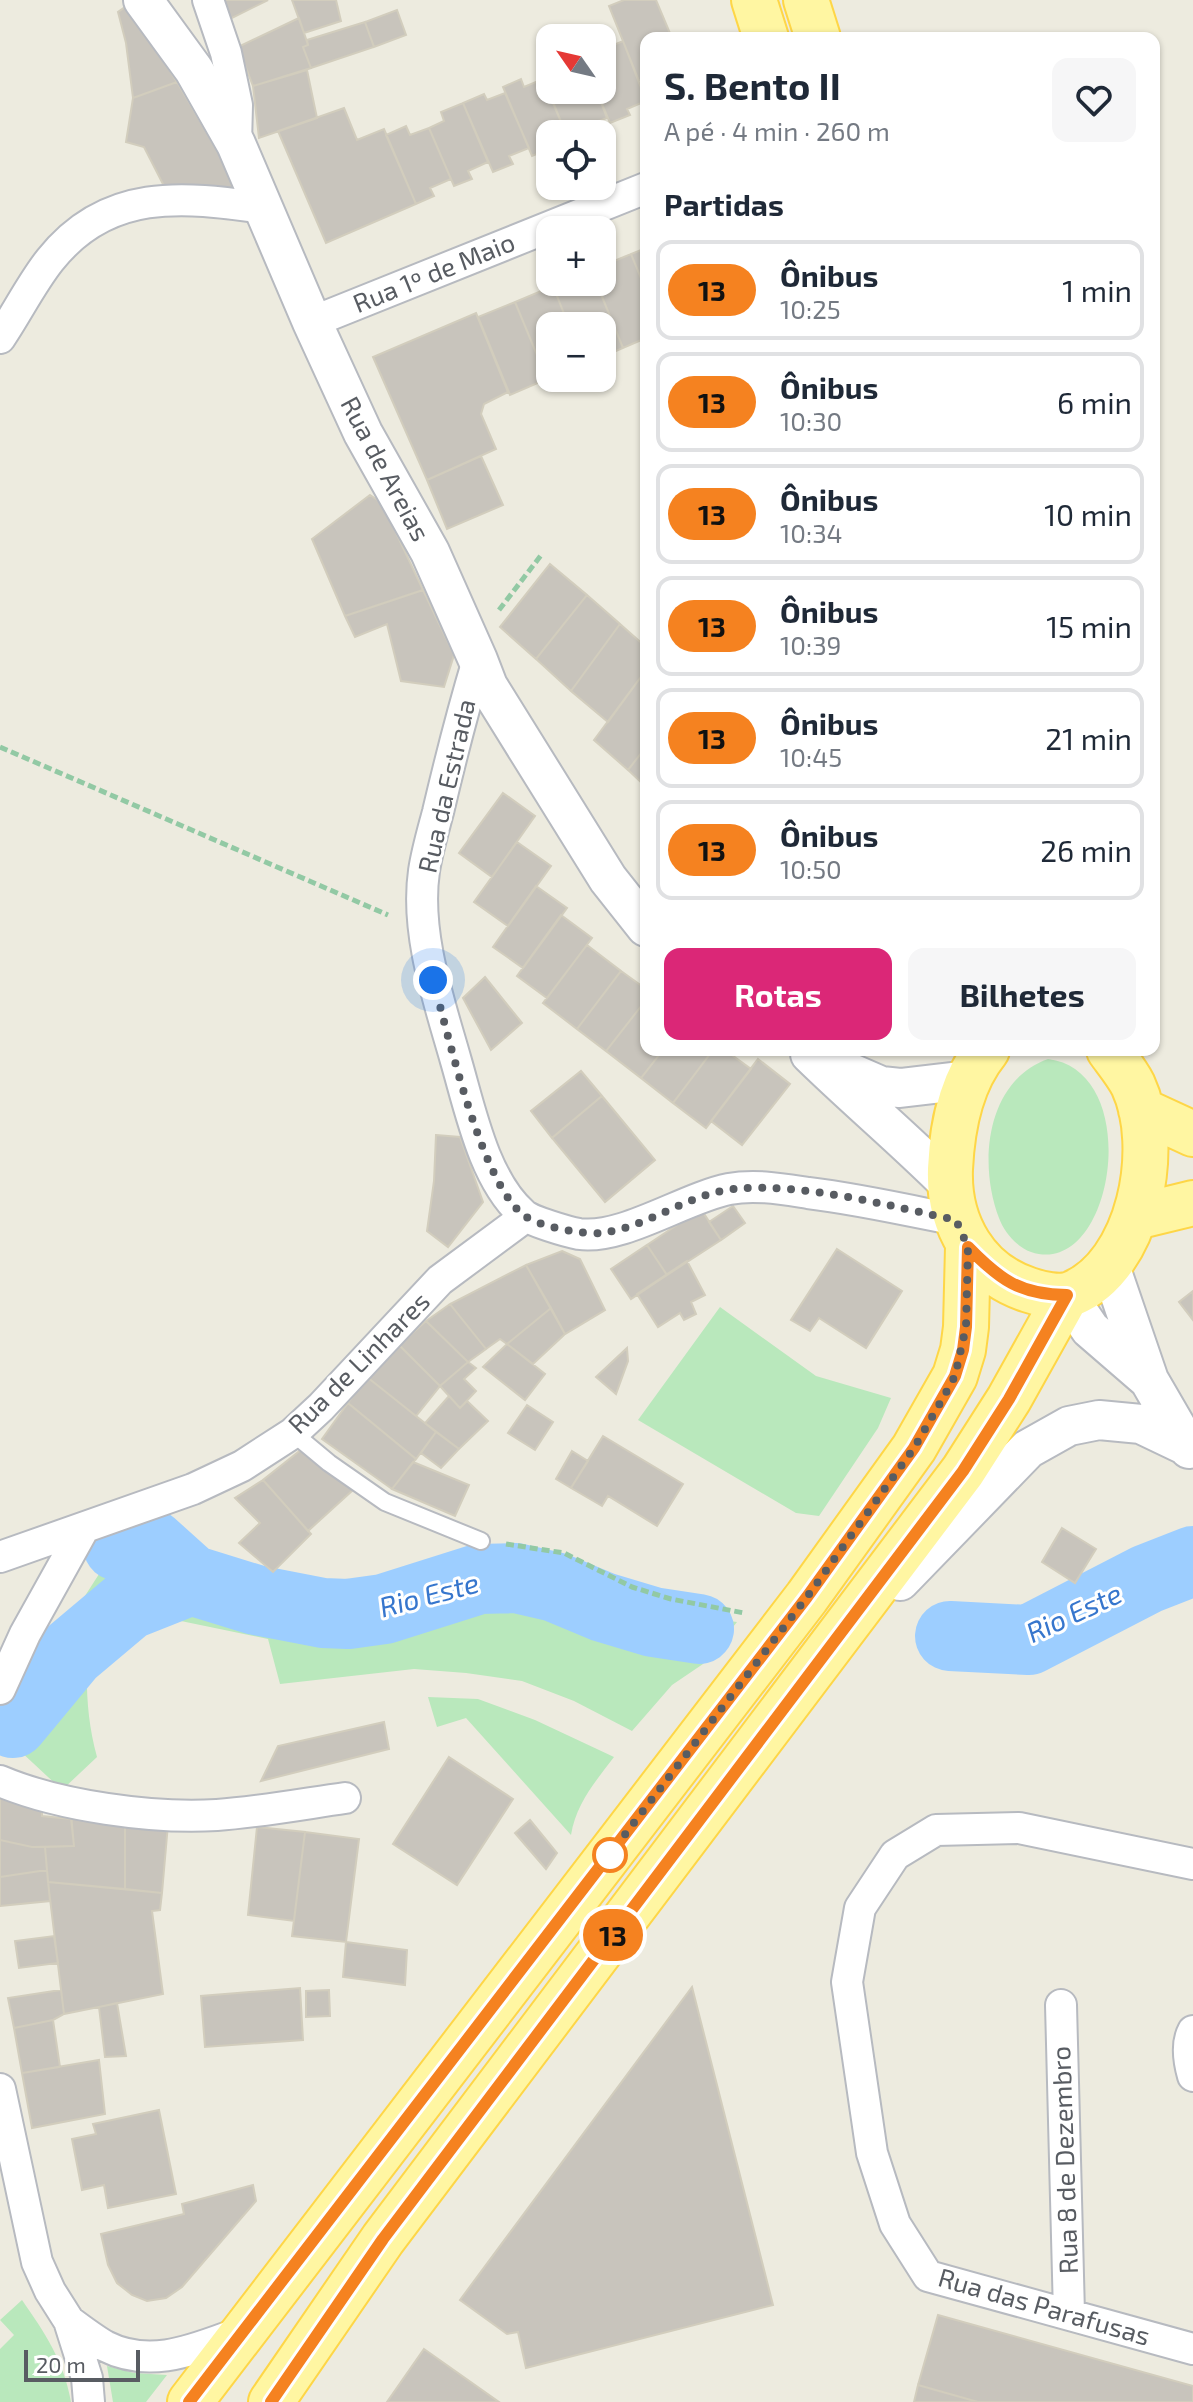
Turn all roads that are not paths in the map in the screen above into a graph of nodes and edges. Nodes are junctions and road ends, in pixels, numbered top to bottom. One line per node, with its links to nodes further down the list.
1 (143, 0): 7 (street, Rua de Areias)
2 (208, 0): 7 (street)
3 (754, 0): 5 (main road)
4 (806, 0): 6 (main road)
5 (764, 32)
6 (816, 32)
7 (236, 144): 9 (street, Rua de Areias)
8 (640, 190): 10 (street, Rua 1º de Maio)
9 (264, 208): 10 (street, Rua de Areias); 11 (street)
10 (312, 322): 12 (street, Rua de Areias)
11 (0, 338)
12 (474, 650): 13 (street, Rua de Areias); 21 (street, Rua da Estrada)
13 (640, 919)
14 (811, 1056): 22 (street)
15 (816, 1056): 17 (street)
16 (1113, 1056): 18 (main road)
17 (978, 1065): 22 (main road)
18 (1141, 1110): 19 (main road); 23 (main road)
19 (1193, 1134)
20 (1193, 1203): 23 (main road)
21 (525, 1217): 22 (street); 27 (street, Rua de Linhares)
22 (958, 1217): 25 (main road); 43 (main road)
23 (1136, 1217): 24 (main road)
24 (1109, 1263): 25 (main road); 26 (street)
25 (1067, 1295): 26 (street); 32 (main road)
26 (1149, 1380): 28 (street)
27 (293, 1433): 29 (street, Rua de Linhares); 30 (lane)
28 (1190, 1452): 32 (street)
29 (84, 1528): 31 (street, Rua de Linhares); 33 (street)
30 (481, 1541)
31 (0, 1557)
32 (827, 1653): 45 (main road)
33 (0, 1689)
34 (0, 1781): 35 (street)
35 (345, 1798)
36 (1193, 1864): 41 (street, Rua das Parafusas)
37 (1061, 2005): 41 (street, Rua 8 de Dezembro)
38 (1193, 2031): 39 (street)
39 (1193, 2076)
40 (0, 2089): 42 (street)
41 (1069, 2314): 44 (street, Rua das Parafusas)
42 (69, 2321): 43 (street); 46 (street)
43 (242, 2332): 47 (main road)
44 (1193, 2349)
45 (273, 2401)
46 (89, 2402)
47 (190, 2402)

